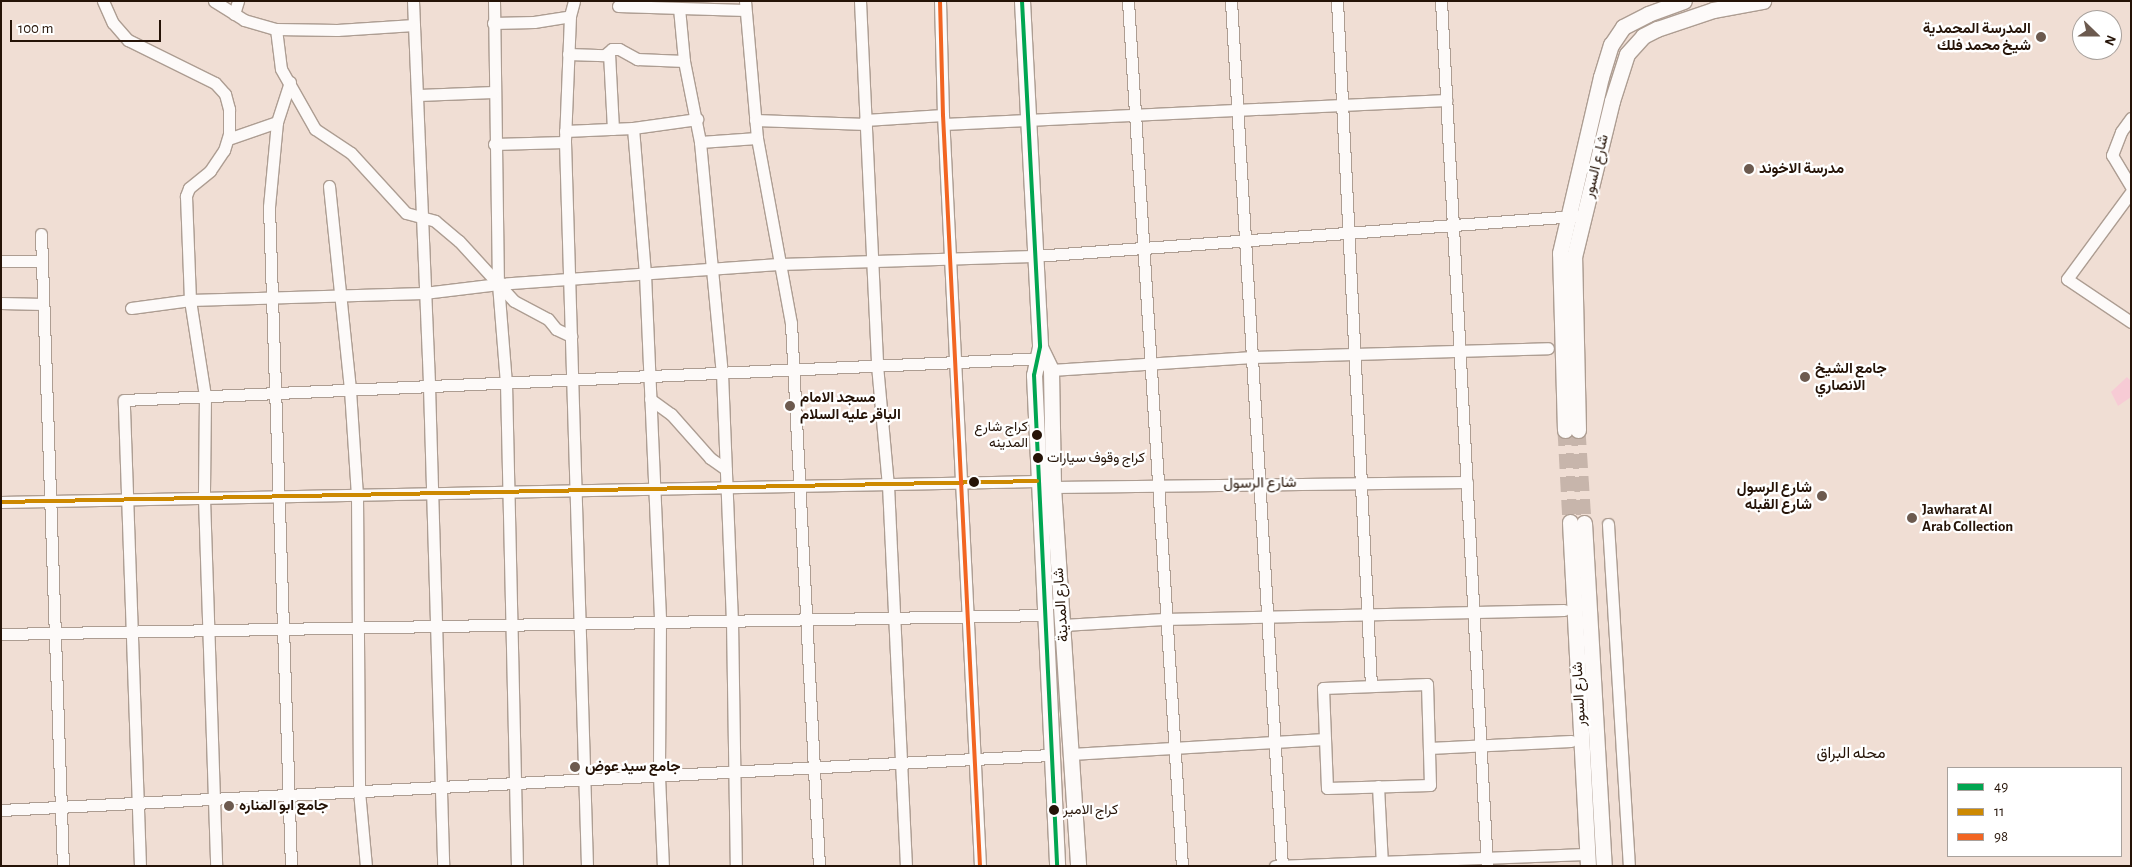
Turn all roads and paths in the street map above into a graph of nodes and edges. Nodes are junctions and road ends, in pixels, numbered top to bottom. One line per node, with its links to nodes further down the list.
1 (103, 1): 45 (street)
2 (214, 1): 19 (street)
3 (238, 1): 19 (street)
4 (413, 1): 22 (street)
5 (494, 1): 21 (street)
6 (574, 1): 20 (street)
7 (860, 1): 40 (street)
8 (940, 1): 36 (street)
9 (1022, 1): 38 (main road, شارع المدينة)
10 (1128, 1): 33 (street)
11 (1231, 1): 32 (street)
12 (1337, 1): 31 (street)
13 (1441, 1): 30 (street)
14 (1684, 1): 51 (main road, شارع السور)
15 (1763, 1): 53 (main road, شارع السور)
16 (618, 6): 18 (street)
17 (745, 6): 18 (street); 37 (street)
18 (679, 8): 26 (street)
19 (234, 14): 23 (street)
20 (570, 16): 21 (street); 25 (street)
21 (494, 22): 28 (street)
22 (414, 24): 23 (street); 29 (street)
23 (276, 29): 27 (street)
24 (609, 53): 25 (street); 26 (street); 42 (street)
25 (568, 54): 43 (street)
26 (684, 61): 35 (street)
27 (290, 82): 39 (street); 52 (street)
28 (494, 92): 29 (street); 47 (street)
29 (418, 95): 52 (street)
30 (1446, 100): 31 (street); 54 (street)
31 (1342, 105): 32 (street); 55 (street)
32 (1240, 110): 33 (street); 57 (street)
33 (1136, 115): 38 (street); 58 (street)
34 (2131, 118): 49 (street)
35 (697, 119): 41 (street); 46 (street)
36 (943, 119): 38 (street); 40 (street); 60 (street)
37 (755, 120): 40 (street); 44 (street)
38 (1029, 120): 59 (main road, شارع المدينة)
39 (277, 122): 45 (street); 71 (street)
40 (866, 122): 61 (street)
41 (633, 128): 42 (street); 66 (street)
42 (613, 129): 43 (street)
43 (565, 136): 47 (street); 67 (street)
44 (757, 138): 46 (street); 64 (street)
45 (228, 139): 72 (street)
46 (700, 142): 65 (street)
47 (494, 144): 68 (street)
48 (329, 186): 70 (street)
49 (2131, 187)
50 (2131, 192): 76 (street)
51 (1567, 215): 53 (street); 53 (main road, شارع السور); 54 (street)
52 (422, 216): 68 (street); 69 (street)
53 (1583, 217)
54 (1453, 223): 55 (street); 79 (street)
55 (1349, 231): 57 (street); 80 (street)
56 (41, 234): 63 (street)
57 (1247, 239): 58 (street); 81 (street)
58 (1143, 248): 59 (street); 85 (street)
59 (1035, 256): 60 (street); 82 (main road, شارع المدينة)
60 (950, 258): 61 (street); 83 (street)
61 (872, 260): 64 (street); 84 (street)
62 (1, 261): 63 (street)
63 (42, 261): 74 (street)
64 (778, 264): 65 (street); 86 (street)
65 (713, 269): 66 (street); 87 (street)
66 (645, 274): 67 (street); 88 (street)
67 (569, 279): 68 (street); 77 (street)
68 (498, 284): 69 (street); 77 (street); 90 (street)
69 (424, 293): 70 (street); 91 (street)
70 (340, 294): 71 (street); 92 (street)
71 (272, 297): 72 (street); 93 (street)
72 (190, 300): 75 (street); 94 (street)
73 (1, 303): 74 (street)
74 (43, 304): 115 (street)
75 (131, 308)
76 (2131, 321)
77 (571, 336): 89 (street)
78 (1548, 348): 79 (street)
79 (1460, 351): 80 (street); 99 (street)
80 (1355, 354): 81 (street); 98 (street)
81 (1254, 357): 85 (street); 100 (street)
82 (1044, 358): 83 (street); 85 (street); 97 (main road, شارع المدينة); 105 (main road, شارع المدينة)
83 (955, 362): 84 (street); 101 (street)
84 (877, 364): 86 (street); 102 (street)
85 (1151, 366): 103 (street)
86 (794, 369): 87 (street); 104 (street)
87 (722, 373): 88 (street); 96 (street)
88 (650, 376): 89 (street); 95 (street)
89 (573, 380): 90 (street); 108 (street)
90 (506, 383): 91 (street); 109 (street)
91 (429, 386): 92 (street); 110 (street)
92 (350, 390): 93 (street); 111 (street)
93 (275, 393): 94 (street); 112 (street)
94 (205, 396): 113 (street); 114 (street)
95 (650, 399): 96 (street); 107 (street)
96 (726, 468): 106 (street)
97 (1038, 481): 101 (street); 120 (main road, شارع المدينة)
98 (1361, 481): 99 (street, شارع الرسول); 100 (street, شارع الرسول); 122 (street)
99 (1466, 482): 119 (street)
100 (1261, 483): 103 (street, شارع الرسول); 124 (street)
101 (961, 484): 102 (street); 121 (street)
102 (888, 485): 104 (street); 123 (street)
103 (1158, 485): 105 (street, شارع الرسول); 125 (street)
104 (800, 487): 106 (street); 126 (street)
105 (1053, 487): 131 (main road, شارع المدينة)
106 (727, 488): 107 (street); 127 (street)
107 (654, 490): 108 (street); 128 (street)
108 (576, 491): 109 (street); 129 (street)
109 (507, 493): 110 (street); 130 (street)
110 (431, 494): 111 (street); 132 (street)
111 (357, 495): 112 (street); 133 (street)
112 (279, 497): 113 (street); 134 (street)
113 (204, 498): 114 (street); 135 (street)
114 (127, 500): 115 (street); 136 (street)
115 (52, 501): 116 (street); 137 (street)
116 (1, 502)
117 (1608, 524): 185 (street)
118 (1564, 610): 119 (street)
119 (1473, 613): 122 (street); 143 (street)
120 (1044, 615): 121 (street); 147 (main road, شارع المدينة)
121 (967, 616): 123 (street); 148 (street)
122 (1368, 616): 124 (street); 139 (street)
123 (894, 617): 126 (street); 149 (street)
124 (1268, 617): 125 (street); 142 (street)
125 (1164, 618): 131 (street); 144 (street)
126 (807, 619): 127 (street); 150 (street)
127 (732, 620): 128 (street); 151 (street)
128 (660, 622): 129 (street); 152 (street)
129 (580, 623): 130 (street); 153 (street)
130 (511, 624): 132 (street); 154 (street)
131 (1063, 625): 146 (main road, شارع المدينة)
132 (435, 626): 133 (street); 156 (street)
133 (356, 627): 134 (street); 157 (street)
134 (283, 629): 135 (street); 158 (street)
135 (208, 630): 136 (street); 159 (street)
136 (132, 632): 137 (street); 160 (street)
137 (56, 633): 138 (street); 161 (street)
138 (1, 634)
139 (1371, 686): 140 (street); 145 (street)
140 (1325, 739): 142 (street); 155 (street)
141 (1571, 741): 143 (street)
142 (1275, 743): 144 (street); 183 (street)
143 (1480, 746): 145 (street); 164 (street)
144 (1174, 748): 146 (street); 181 (street)
145 (1429, 748): 155 (street)
146 (1071, 754): 180 (main road, شارع المدينة)
147 (1051, 755): 148 (street); 179 (main road, شارع المدينة)
148 (975, 759): 149 (street); 178 (street)
149 (901, 763): 150 (street); 177 (street)
150 (814, 768): 151 (street); 176 (street)
151 (735, 772): 152 (street); 175 (street)
152 (659, 776): 153 (street); 174 (street)
153 (585, 780): 154 (street); 173 (street)
154 (515, 783): 156 (street); 172 (street)
155 (1378, 786): 165 (street)
156 (440, 787): 157 (street); 171 (street)
157 (359, 791): 158 (street); 170 (street)
158 (288, 795): 159 (street); 169 (street)
159 (214, 799): 160 (street); 168 (street)
160 (138, 803): 161 (street); 167 (street)
161 (62, 807): 162 (street); 166 (street)
162 (1, 810)
163 (1587, 860): 164 (street); 184 (main road, شارع السور)
164 (1487, 862): 165 (street)
165 (1382, 865): 183 (street)
166 (64, 866)
167 (140, 866)
168 (216, 866)
169 (291, 866)
170 (366, 866)
171 (443, 866)
172 (517, 866)
173 (587, 866)
174 (663, 866)
175 (736, 866)
176 (819, 866)
177 (906, 866)
178 (980, 866)
179 (1058, 866)
180 (1078, 866)
181 (1182, 866)
182 (1275, 866): 183 (street)
183 (1282, 866)
184 (1604, 866)
185 (1629, 866)

